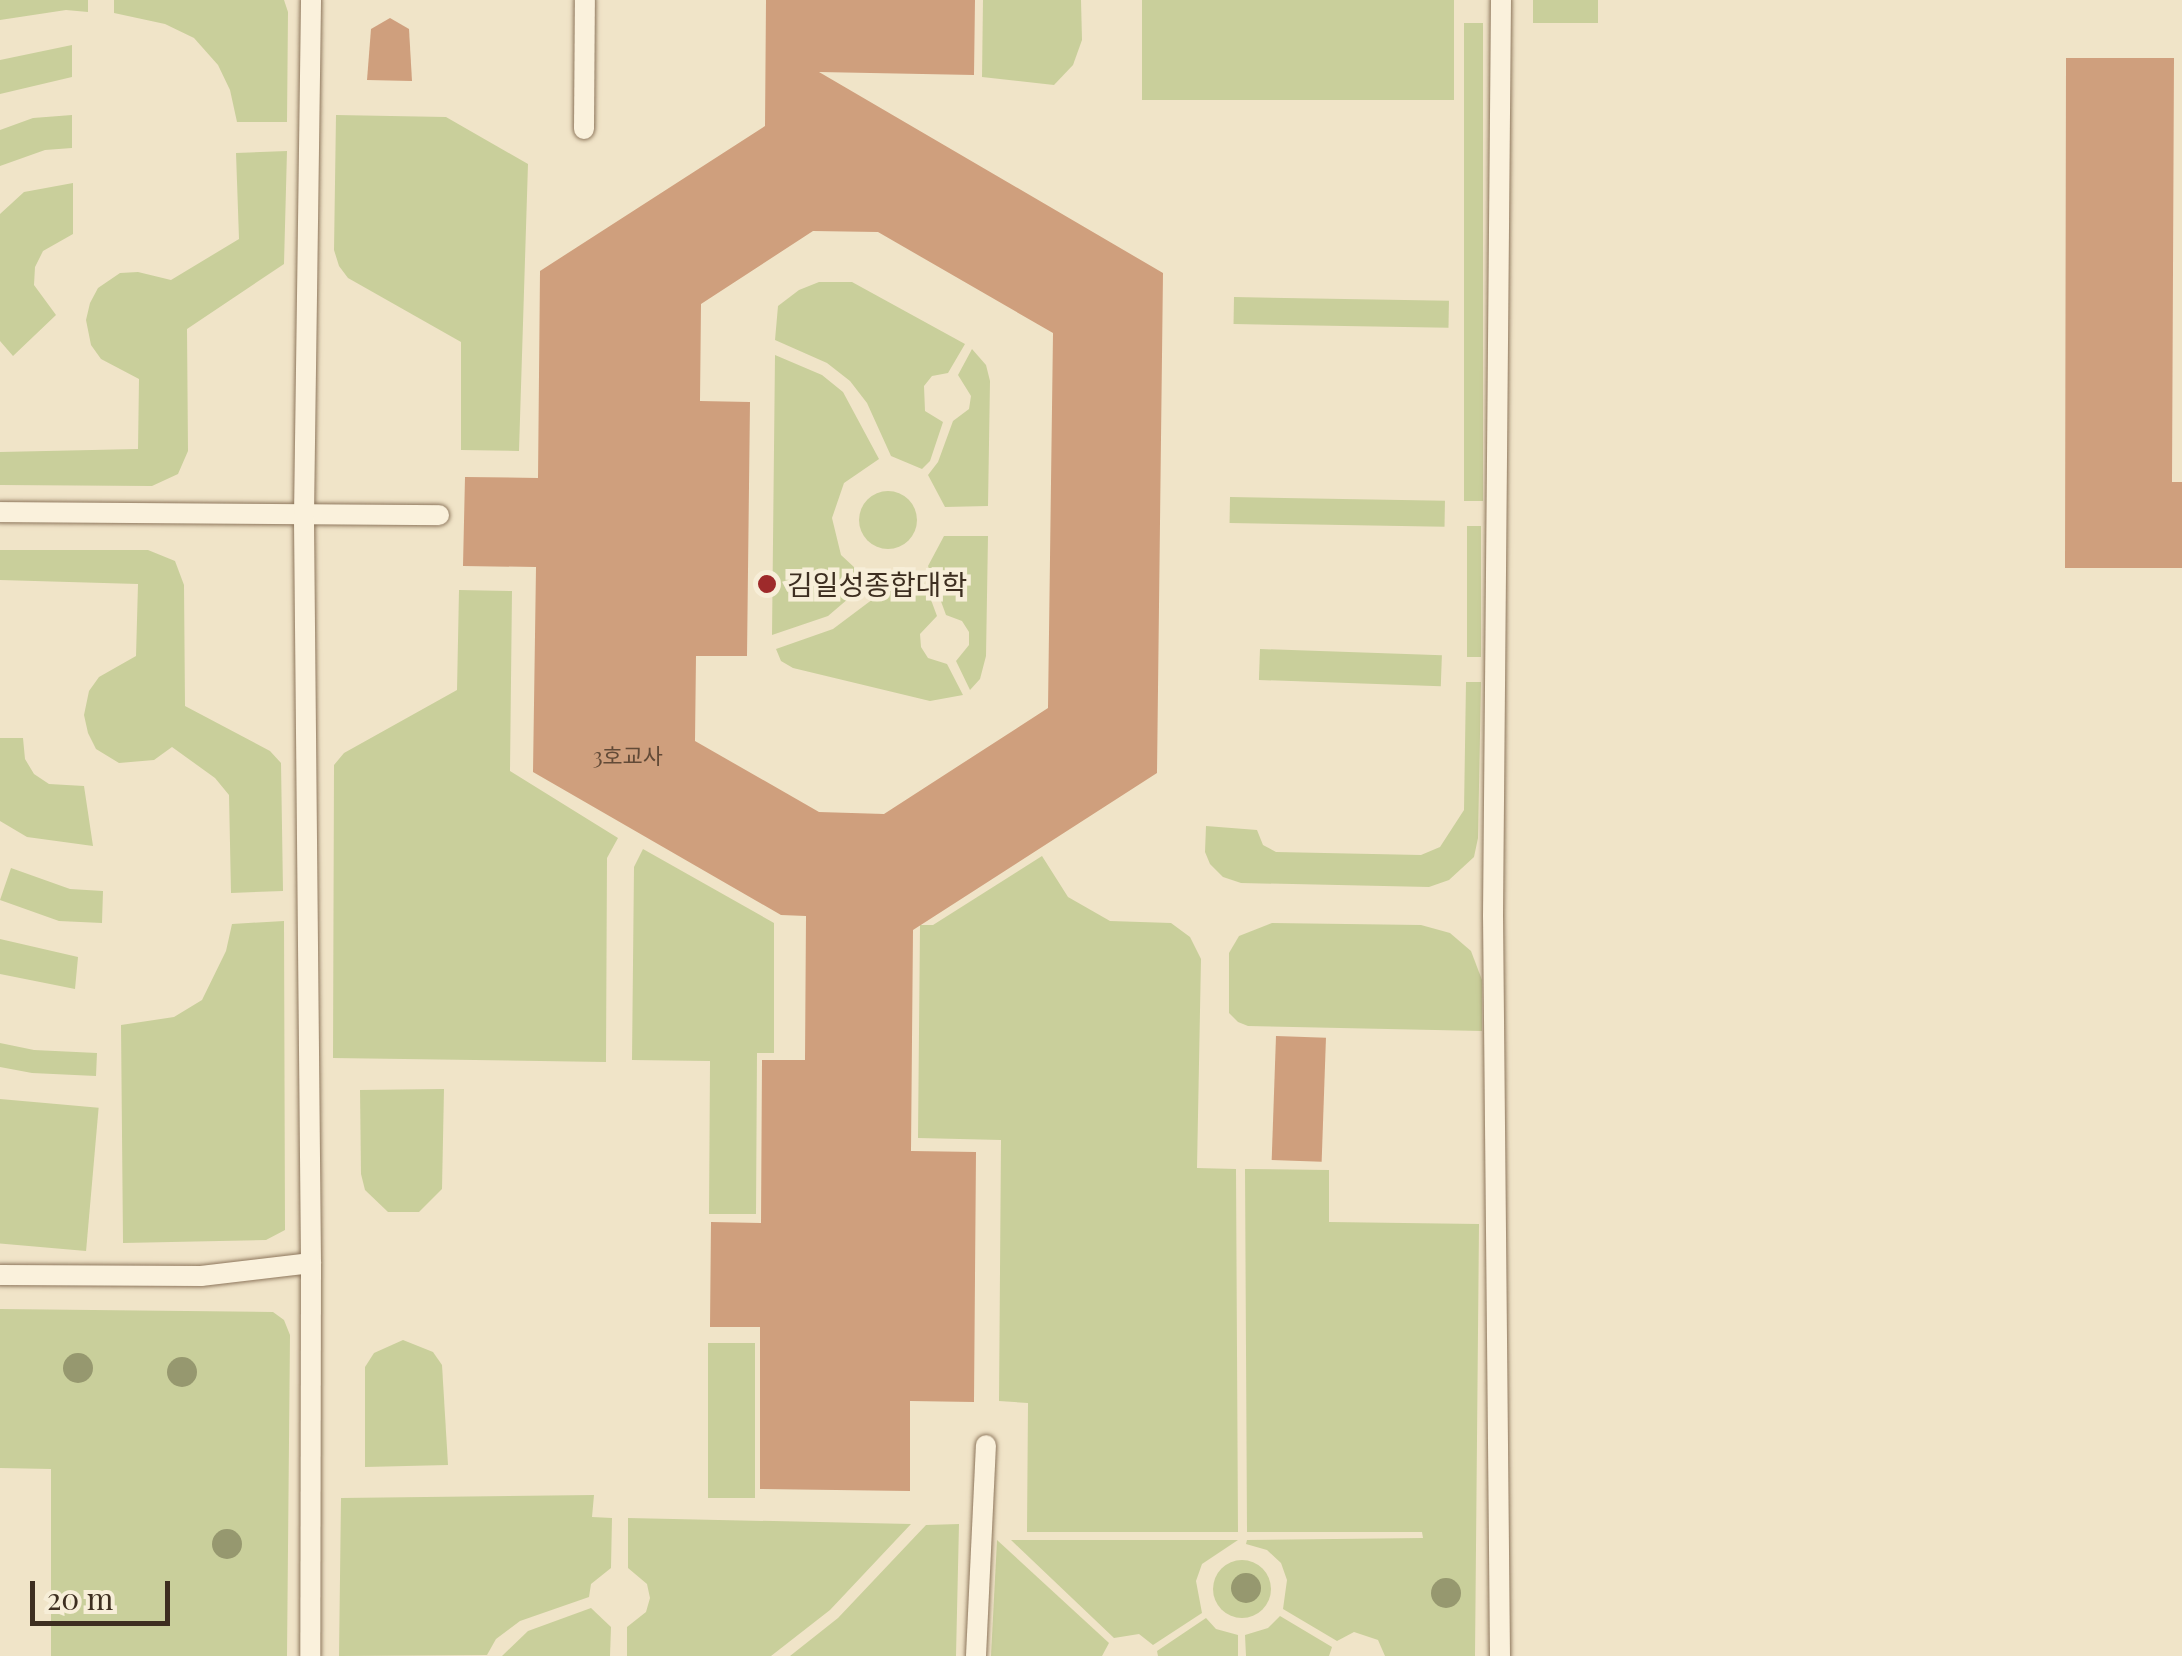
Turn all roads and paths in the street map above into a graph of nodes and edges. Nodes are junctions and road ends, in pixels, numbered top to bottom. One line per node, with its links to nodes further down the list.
1 (311, 0): 7 (lane)
2 (586, 0): 4 (lane)
3 (1501, 0): 13 (lane)
4 (584, 129)
5 (0, 512): 7 (lane)
6 (439, 515): 7 (lane)
7 (304, 516): 8 (lane)
8 (311, 1263): 9 (lane); 11 (lane)
9 (0, 1275)
10 (986, 1444): 12 (lane)
11 (310, 1656)
12 (976, 1656)
13 (1500, 1656)

